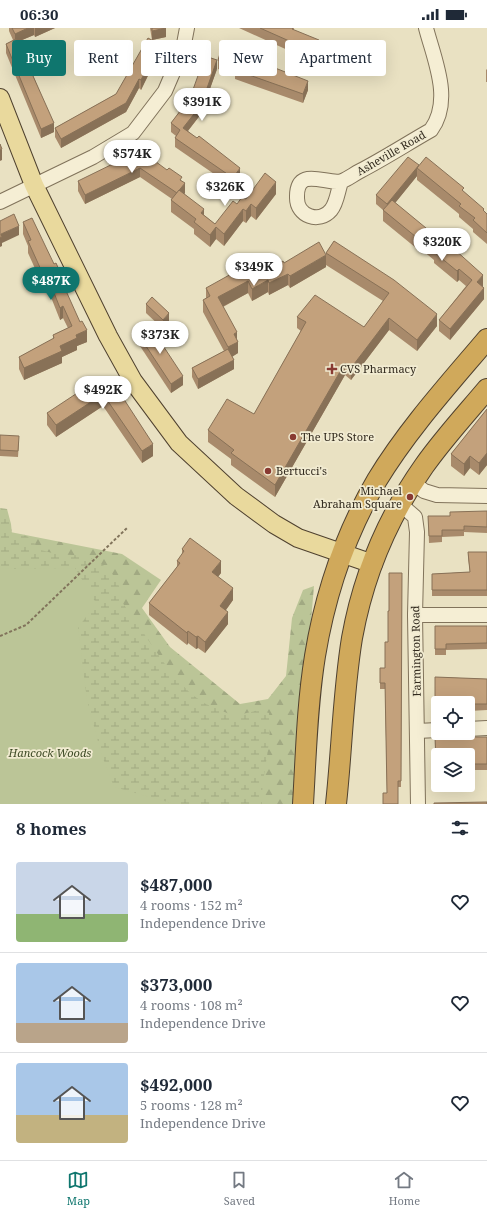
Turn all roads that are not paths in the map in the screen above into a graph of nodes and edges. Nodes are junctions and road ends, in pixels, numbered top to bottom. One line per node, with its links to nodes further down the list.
1 (187, 28): 5 (street)
2 (426, 28): 4 (street, Asheville Road)
3 (0, 98): 5 (main road)
4 (341, 182)
5 (34, 185): 6 (street); 12 (main road)
6 (0, 202)
7 (487, 339): 12 (highway)
8 (487, 388): 9 (highway)
9 (413, 482): 10 (street); 11 (highway)
10 (487, 496)
11 (400, 504): 13 (highway); 14 (street, Farmington Road)
12 (343, 553): 13 (main road); 20 (highway)
13 (373, 564): 21 (highway)
14 (415, 615): 15 (street); 19 (street, Farmington Road)
15 (487, 615)
16 (487, 728): 17 (street)
17 (475, 729)
18 (431, 730): 19 (street)
19 (417, 731): 22 (street, Farmington Road)
20 (303, 804)
21 (336, 804)
22 (418, 804)

